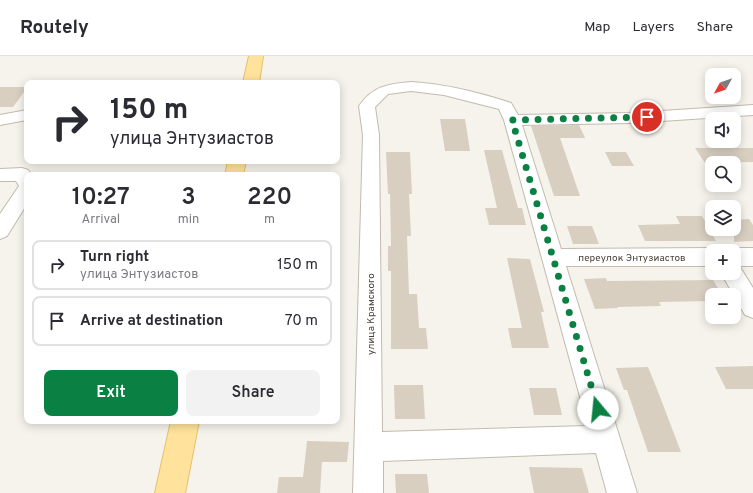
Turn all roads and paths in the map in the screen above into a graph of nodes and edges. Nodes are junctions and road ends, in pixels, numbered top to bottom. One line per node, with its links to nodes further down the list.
1 (256, 56): 2 (main road)
2 (252, 77)
3 (753, 110): 6 (street)
4 (24, 116): 5 (street)
5 (0, 120)
6 (512, 120): 14 (street); 19 (street, улица Крамского)
7 (0, 175): 8 (street)
8 (24, 178)
9 (24, 193): 10 (street)
10 (0, 231)
11 (705, 257): 14 (street, переулок Энтузиастов)
12 (741, 257): 13 (street)
13 (753, 257)
14 (553, 258): 18 (street)
15 (736, 280): 16 (street)
16 (753, 308)
17 (184, 424): 20 (main road)
18 (606, 439): 19 (street); 22 (street)
19 (369, 447): 21 (street, улица Крамского)
20 (170, 493)
21 (368, 493)
22 (622, 493)

